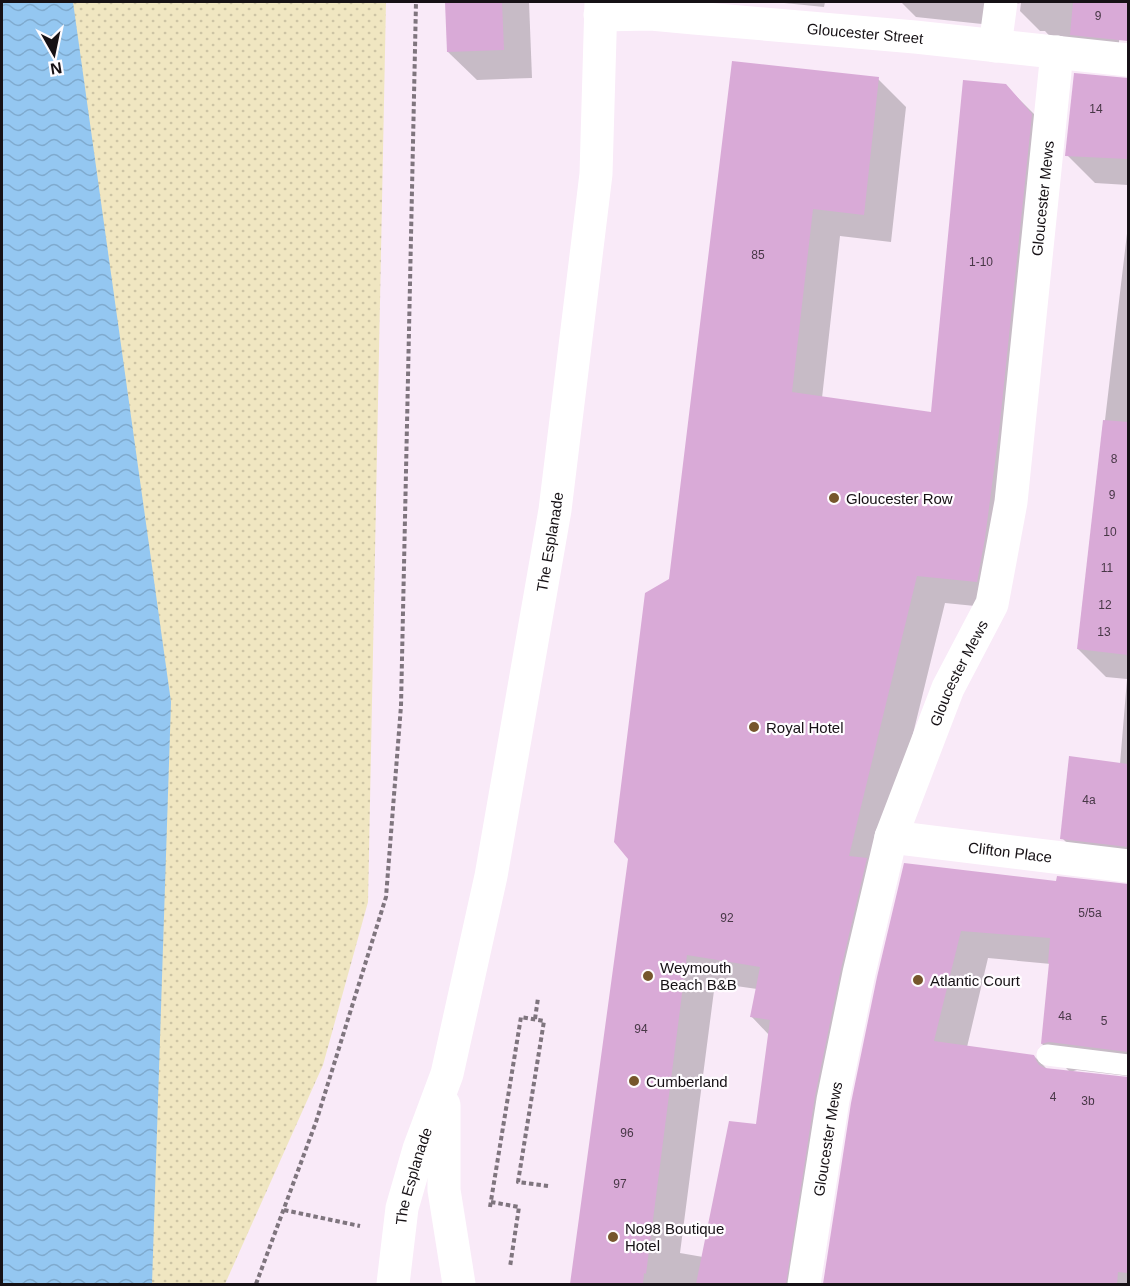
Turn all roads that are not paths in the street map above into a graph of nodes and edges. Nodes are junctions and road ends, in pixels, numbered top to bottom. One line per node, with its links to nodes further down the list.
1 (1001, 2): 3 (street)
2 (601, 8): 3 (street, Gloucester Street); 10 (street, The Esplanade)
3 (995, 46): 4 (street, Gloucester Street)
4 (1057, 52): 5 (street, Gloucester Street); 6 (street, Gloucester Mews)
5 (1128, 60)
6 (891, 837): 7 (street, Clifton Place); 13 (street, Gloucester Mews)
7 (1128, 866)
8 (1047, 1055): 9 (lane)
9 (1128, 1065)
10 (447, 1074): 11 (street, The Esplanade); 12 (street, The Esplanade)
11 (393, 1284)
12 (459, 1284)
13 (804, 1284)

